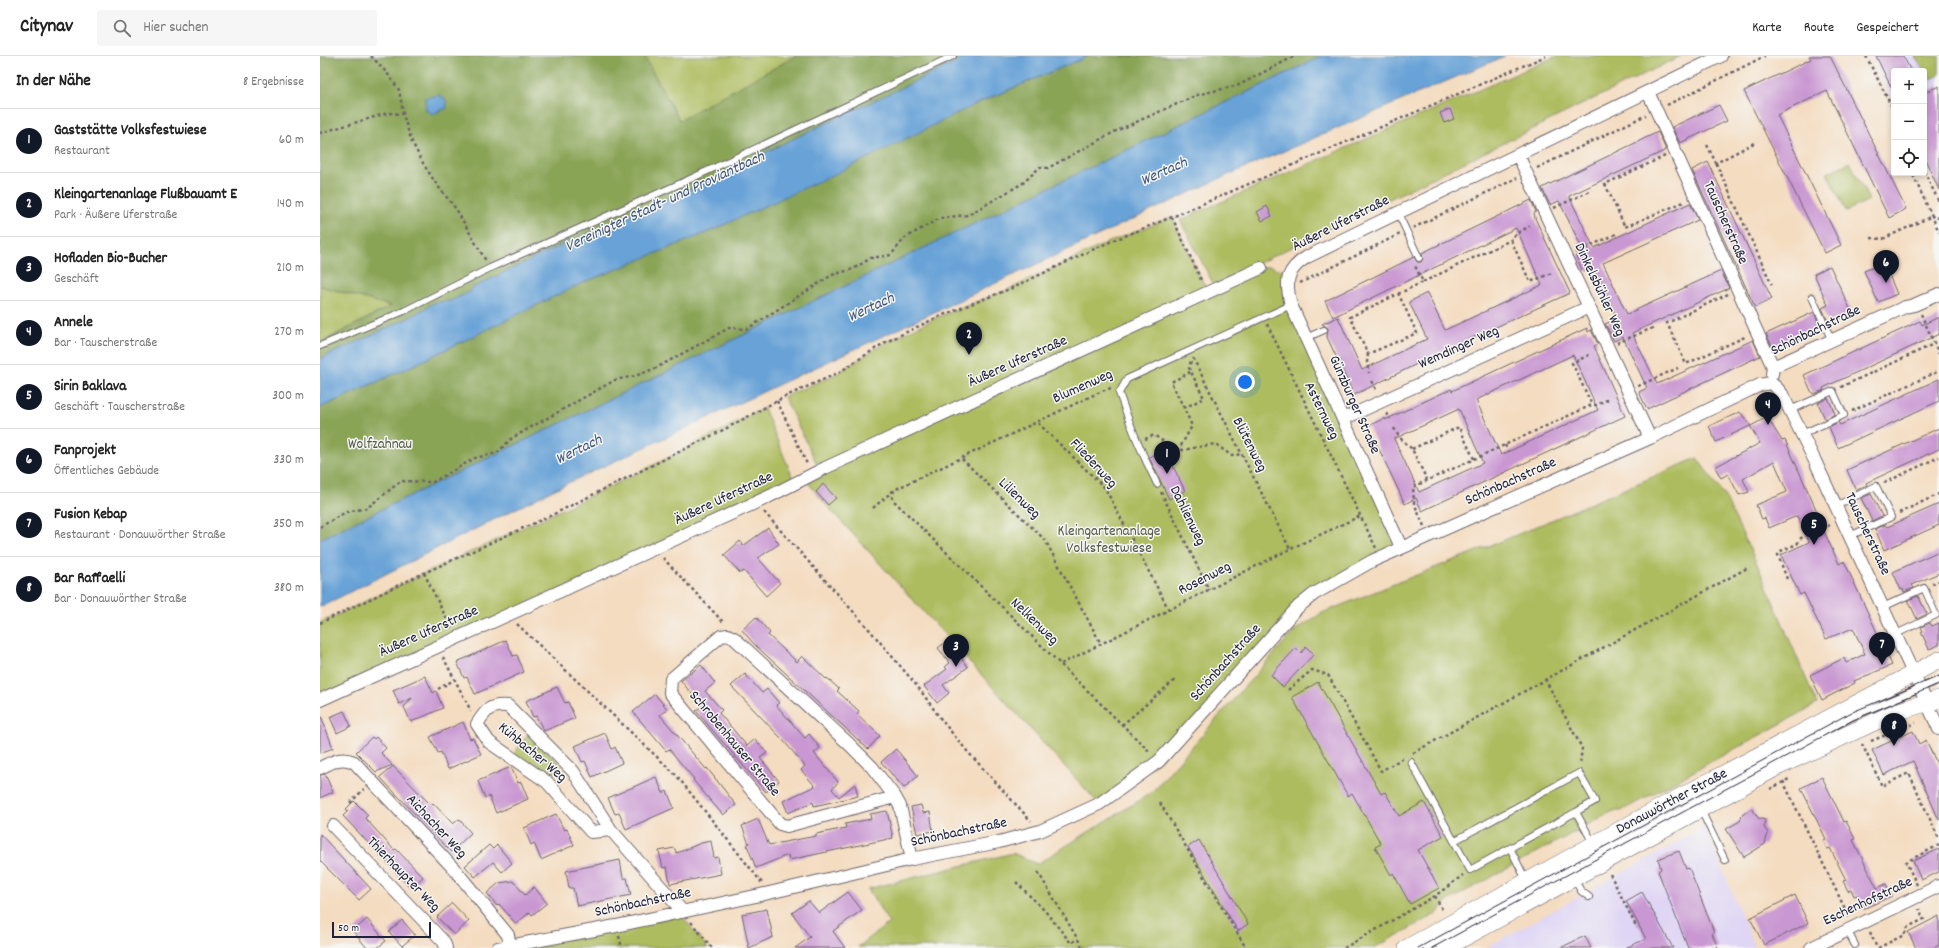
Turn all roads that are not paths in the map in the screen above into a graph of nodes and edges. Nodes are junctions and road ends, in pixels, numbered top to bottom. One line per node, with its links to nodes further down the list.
1 (953, 56): 16 (lane)
2 (1721, 56): 3 (street, Äußere Uferstraße)
3 (1648, 92): 4 (street, Äußere Uferstraße); 17 (street, Tauscherstraße)
4 (1518, 155): 5 (street, Äußere Uferstraße); 12 (street, Dinkelsbühler Weg)
5 (1394, 215): 6 (lane); 8 (street, Äußere Uferstraße)
6 (1420, 258)
7 (1261, 268): 34 (street, Äußere Uferstraße)
8 (1290, 274): 11 (street, Günzburger Straße)
9 (1939, 294): 15 (street, Schönbachstraße)
10 (1812, 297): 15 (lane)
11 (1291, 305): 14 (street, Günzburger Straße); 19 (lane, Blumenweg)
12 (1589, 307): 21 (street, Wemdinger Weg); 23 (street, Dinkelsbühler Weg)
13 (1324, 330): 14 (lane)
14 (1306, 338): 21 (street, Günzburger Straße)
15 (1832, 341): 17 (street, Schönbachstraße)
16 (320, 346)
17 (1773, 368): 18 (street, Schönbachstraße)
18 (1771, 383): 20 (street, Tauscherstraße); 23 (street, Schönbachstraße)
19 (1122, 386): 24 (lane, Dahlienweg)
20 (1790, 410): 22 (street, Tauscherstraße); 22 (lane)
21 (1343, 419): 27 (street, Günzburger Straße)
22 (1802, 434): 25 (street, Tauscherstraße)
23 (1650, 438): 27 (street, Schönbachstraße)
24 (1157, 484)
25 (1836, 506): 26 (street, Tauscherstraße); 26 (lane)
26 (1850, 536): 28 (street, Tauscherstraße)
27 (1399, 543): 47 (street, Schönbachstraße)
28 (1883, 607): 29 (street, Tauscherstraße); 29 (lane)
29 (1896, 634): 31 (street, Tauscherstraße)
30 (1939, 660): 31 (main road, Donauwörther Straße)
31 (1914, 672): 33 (street, Tauscherstraße); 45 (main road, Donauwörther Straße)
32 (1939, 680): 33 (lane)
33 (1921, 688): 35 (street, Tauscherstraße); 60 (lane)
34 (320, 700)
35 (1933, 702): 36 (street, Tauscherstraße); 40 (main road, Donauwörther Straße)
36 (1939, 729)
37 (1411, 762): 44 (lane)
38 (320, 768): 56 (street, Aichacher Weg)
39 (895, 797): 39 (street, Schrobenhauser Straße); 47 (street)
40 (1700, 809): 48 (lane); 49 (main road, Donauwörther Straße)
41 (1576, 812): 44 (lane); 45 (lane); 46 (lane)
42 (333, 826): 57 (street, Thierhaupter Weg)
43 (611, 830): 43 (street, Kühbacher Weg); 53 (street, Kühbacher Weg)
44 (1454, 841): 46 (lane)
45 (1594, 844): 50 (main road, Donauwörther Straße)
46 (1510, 848): 50 (lane)
47 (912, 860): 53 (street, Schönbachstraße)
48 (1725, 860)
49 (1573, 877): 52 (lane); 61 (main road, Donauwörther Straße)
50 (1527, 881): 59 (main road, Donauwörther Straße)
51 (1939, 887): 54 (street, Eschenhofstraße)
52 (1589, 896)
53 (683, 912): 56 (street, Schönbachstraße)
54 (1855, 926): 55 (lane); 62 (street, Eschenhofstraße)
55 (1854, 945)
56 (510, 946): 58 (street, Schönbachstraße)
57 (446, 948)
58 (498, 948)
59 (1406, 948)
60 (1426, 948)
61 (1444, 948)
62 (1811, 948)

